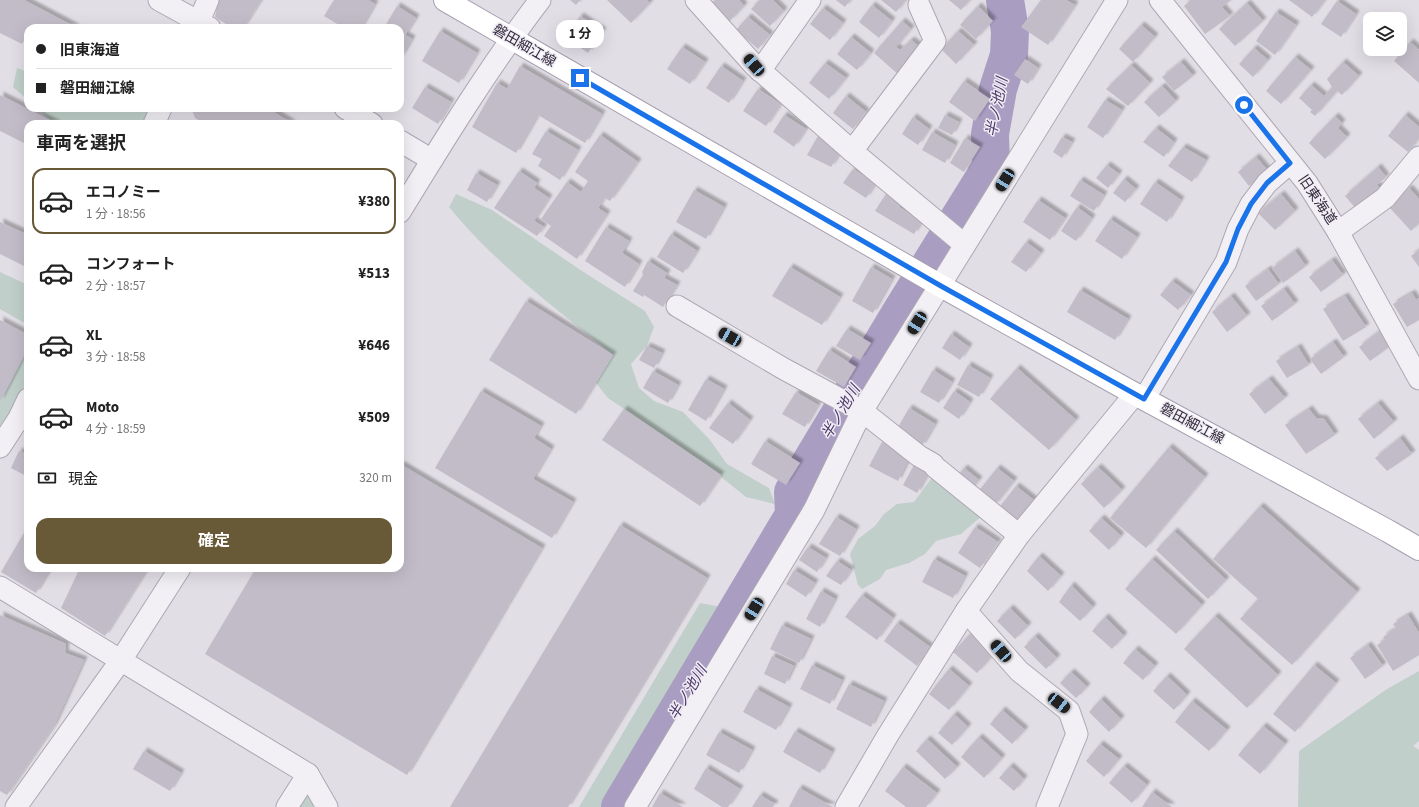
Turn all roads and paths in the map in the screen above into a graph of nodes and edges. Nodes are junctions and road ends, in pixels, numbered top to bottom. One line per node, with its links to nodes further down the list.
1 (159, 0): 10 (street)
2 (208, 0): 11 (street)
3 (445, 0): 12 (main road, 磐田細江線)
4 (540, 0): 12 (street)
5 (696, 0): 13 (street)
6 (810, 0): 13 (street)
7 (1118, 0): 23 (street)
8 (1160, 0): 20 (street, 旧東海道)
9 (919, 5): 17 (street)
10 (199, 24)
11 (202, 24)
12 (511, 38): 19 (street); 24 (main road, 磐田細江線)
13 (760, 71): 17 (street)
14 (352, 112): 15 (street)
15 (365, 120)
16 (404, 143): 19 (street)
17 (852, 151): 23 (street)
18 (1419, 158): 22 (street)
19 (432, 160): 21 (street)
20 (1290, 163): 22 (street, 旧東海道); 28 (street)
21 (404, 206)
22 (1338, 232): 26 (street, 旧東海道)
23 (965, 245): 24 (street)
24 (941, 286): 28 (main road, 磐田細江線); 29 (street)
25 (677, 306): 29 (street)
26 (1413, 356): 27 (street, 旧東海道)
27 (1419, 379)
28 (1140, 396): 32 (street); 33 (main road, 磐田細江線)
29 (862, 411): 32 (street); 44 (street)
30 (23, 420): 31 (street)
31 (0, 447)
32 (1019, 534): 36 (street)
33 (1419, 549)
34 (177, 572): 37 (street)
35 (0, 587): 37 (street)
36 (966, 611): 45 (street); 46 (street)
37 (121, 660): 38 (street); 41 (street)
38 (308, 774): 42 (street); 43 (street)
39 (0, 803): 40 (street)
40 (7, 807)
41 (16, 807)
42 (287, 807)
43 (326, 807)
44 (635, 807)
45 (846, 807)
46 (1047, 807)

